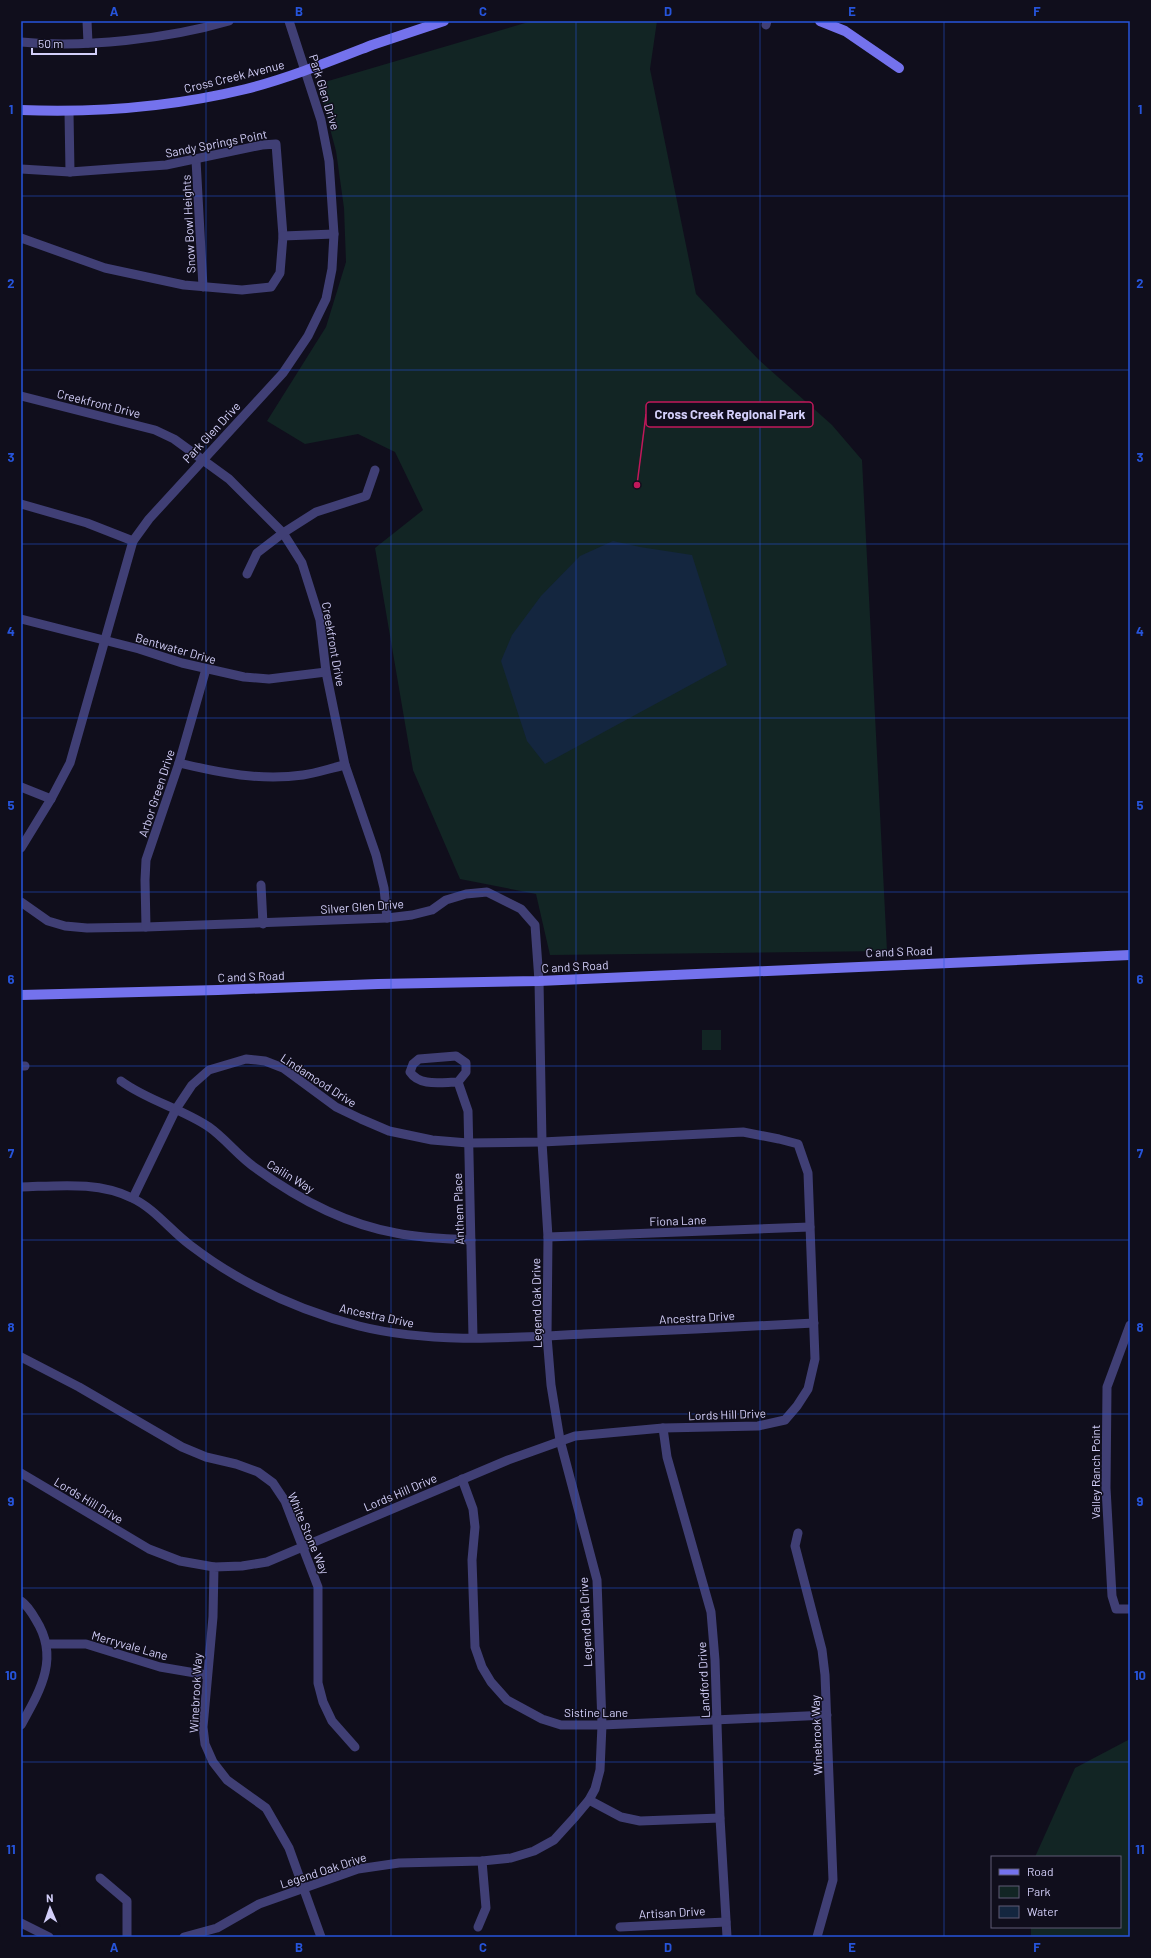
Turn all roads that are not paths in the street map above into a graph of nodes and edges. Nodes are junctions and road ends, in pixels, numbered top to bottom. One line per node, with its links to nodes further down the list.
1 (87, 21): 7 (street)
2 (229, 21): 7 (street)
3 (289, 21): 9 (street, Park Glen Drive)
4 (444, 21): 9 (main road, Cross Creek Avenue)
5 (820, 21): 8 (main road)
6 (21, 42): 7 (street)
7 (88, 43)
8 (899, 68)
9 (305, 71): 11 (main road, Cross Creek Avenue); 15 (street, Park Glen Drive)
10 (21, 110): 11 (main road, Cross Creek Avenue)
11 (70, 112): 14 (street)
12 (196, 160): 14 (street, Sandy Springs Point); 16 (street, Sandy Springs Point); 18 (street, Snow Bowl Heights)
13 (21, 169): 14 (street, Sandy Springs Point)
14 (70, 172)
15 (334, 234): 16 (street); 20 (street, Park Glen Drive)
16 (283, 236): 18 (street, Sandy Springs Point)
17 (21, 238): 18 (street, Sandy Springs Point)
18 (203, 287)
19 (21, 396): 20 (street, Creekfront Drive)
20 (203, 460): 23 (street, Creekfront Drive); 24 (street, Park Glen Drive)
21 (375, 470): 23 (street)
22 (21, 504): 24 (street)
23 (282, 533): 25 (street); 29 (street, Creekfront Drive)
24 (133, 541): 27 (street, Park Glen Drive)
25 (247, 574)
26 (21, 619): 27 (street, Bentwater Drive)
27 (104, 641): 28 (street, Bentwater Drive); 33 (street, Park Glen Drive)
28 (206, 669): 29 (street, Bentwater Drive); 30 (street, Arbor Green Drive)
29 (326, 672): 31 (street, Creekfront Drive)
30 (179, 763): 31 (street); 39 (street, Arbor Green Drive)
31 (345, 764): 37 (street, Creekfront Drive)
32 (21, 787): 33 (street)
33 (51, 799): 34 (street, Park Glen Drive)
34 (21, 848)
35 (261, 885): 38 (street)
36 (21, 902): 39 (street, Silver Glen Drive)
37 (387, 918): 38 (street, Silver Glen Drive); 41 (street, Silver Glen Drive)
38 (263, 924): 39 (street, Silver Glen Drive)
39 (146, 928)
40 (1130, 955): 41 (main road, C and S Road)
41 (539, 981): 42 (main road, C and S Road); 46 (street, Legend Oak Drive)
42 (21, 995)
43 (121, 1081): 45 (street, Cailin Way)
44 (458, 1082): 44 (street); 47 (street, Anthem Place)
45 (176, 1109): 47 (street, Lindamood Drive); 49 (street, Lindamood Drive); 52 (street, Cailin Way)
46 (542, 1142): 47 (street, Lindamood Drive); 50 (street, Lords Hill Drive); 51 (street, Legend Oak Drive)
47 (468, 1143): 52 (street, Anthem Place)
48 (21, 1187): 49 (street, Ancestra Drive)
49 (133, 1198): 56 (street, Ancestra Drive)
50 (810, 1227): 51 (street, Fiona Lane); 53 (street, Lords Hill Drive)
51 (548, 1237): 55 (street, Legend Oak Drive)
52 (471, 1240): 56 (street, Anthem Place)
53 (814, 1323): 55 (street, Ancestra Drive); 58 (street, Lords Hill Drive)
54 (1130, 1325): 66 (street, Valley Ranch Point)
55 (547, 1336): 56 (street, Ancestra Drive); 59 (street, Legend Oak Drive)
56 (473, 1337)
57 (21, 1357): 63 (street, White Stone Way)
58 (663, 1428): 59 (street, Lords Hill Drive); 70 (street, Landford Drive)
59 (560, 1440): 61 (street, Lords Hill Drive); 72 (street, Legend Oak Drive)
60 (21, 1473): 64 (street, Lords Hill Drive)
61 (462, 1479): 63 (street, Lords Hill Drive); 72 (street, Sistine Lane)
62 (798, 1533): 69 (street, Winebrook Way)
63 (303, 1546): 64 (street); 73 (street, White Stone Way)
64 (214, 1567): 68 (street, Winebrook Way)
65 (21, 1601): 67 (street)
66 (1130, 1609)
67 (47, 1644): 68 (street, Merryvale Lane); 71 (street)
68 (207, 1675): 78 (street, Winebrook Way)
69 (827, 1715): 70 (street, Sistine Lane); 88 (street, Winebrook Way)
70 (718, 1719): 72 (street, Sistine Lane); 75 (street, Landford Drive)
71 (21, 1725)
72 (602, 1725): 74 (street, Legend Oak Drive)
73 (355, 1747)
74 (588, 1800): 75 (street); 76 (street, Legend Oak Drive)
75 (720, 1818): 79 (street, Landford Drive)
76 (482, 1861): 78 (street, Legend Oak Drive); 81 (street)
77 (100, 1878): 84 (street)
78 (303, 1889): 85 (street, Legend Oak Drive); 86 (street, Winebrook Way)
79 (726, 1922): 82 (street, Artisan Drive); 87 (street, Landford Drive)
80 (21, 1923): 83 (street)
81 (478, 1927)
82 (620, 1927)
83 (49, 1937)
84 (128, 1937)
85 (184, 1937)
86 (321, 1937)
87 (727, 1937)
88 (817, 1937)

